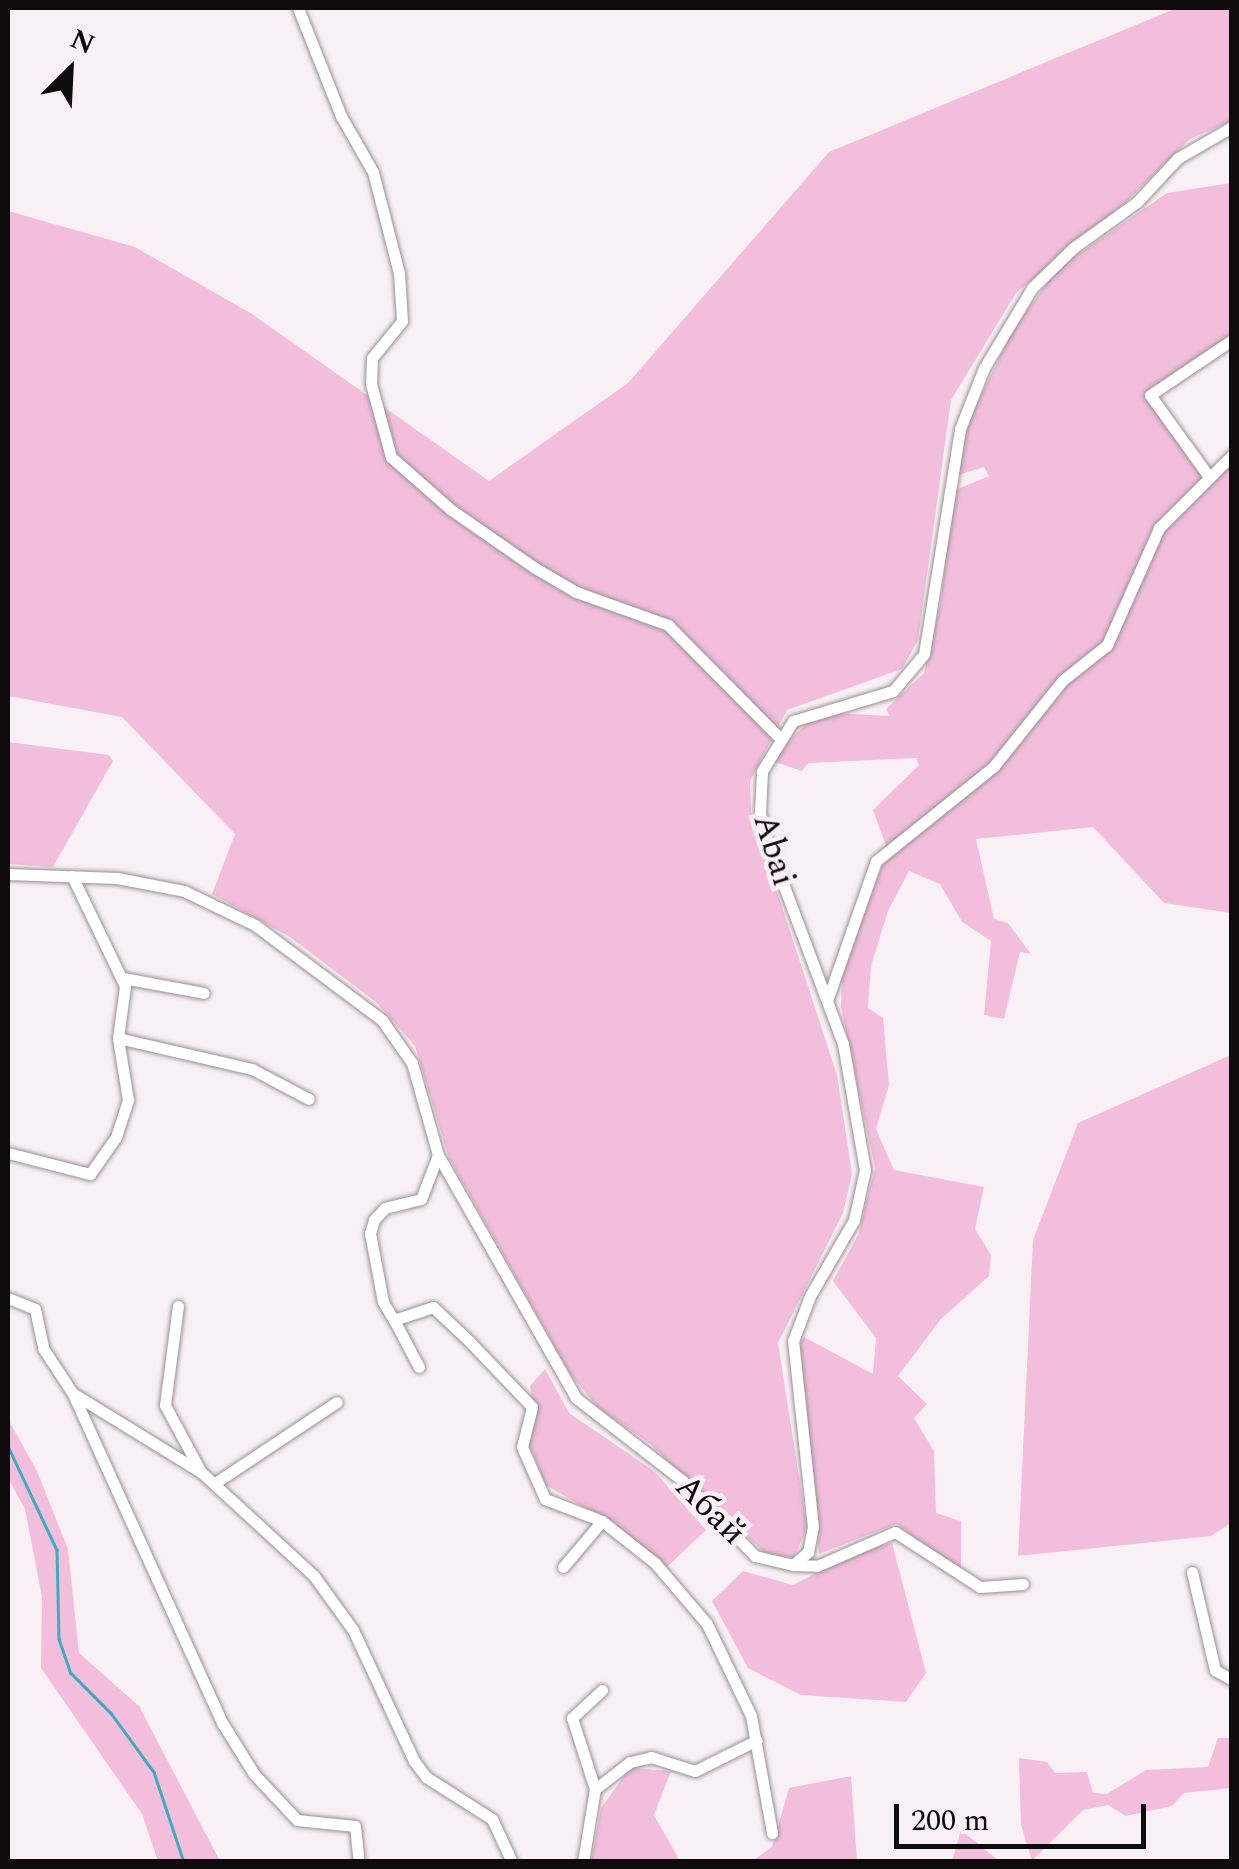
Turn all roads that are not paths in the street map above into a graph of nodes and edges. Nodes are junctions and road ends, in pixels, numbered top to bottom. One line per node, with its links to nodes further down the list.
1 (298, 8): 6 (street)
2 (1232, 127): 6 (street)
3 (1232, 340): 5 (street)
4 (1232, 455): 5 (street)
5 (1207, 474): 11 (street)
6 (778, 736): 11 (street, Abai)
7 (8, 874): 8 (street)
8 (72, 876): 9 (street); 15 (street)
9 (123, 978): 10 (street); 12 (street)
10 (204, 993)
11 (828, 998): 25 (street, Abai)
12 (118, 1038): 13 (street); 14 (street)
13 (309, 1099)
14 (8, 1153)
15 (438, 1155): 18 (street); 25 (street, Абай)
16 (8, 1298): 20 (street)
17 (178, 1306): 22 (street)
18 (394, 1320): 19 (street); 24 (street)
19 (420, 1367)
20 (73, 1394): 22 (street); 34 (street)
21 (337, 1402): 23 (street)
22 (201, 1472): 23 (street)
23 (215, 1483): 35 (street)
24 (602, 1521): 26 (street); 31 (street)
25 (793, 1566): 28 (street)
26 (563, 1568)
27 (1192, 1572): 29 (street)
28 (1023, 1584)
29 (1232, 1680)
30 (602, 1690): 32 (street)
31 (757, 1740): 32 (street); 33 (street)
32 (595, 1790): 36 (street)
33 (772, 1832)
34 (359, 1862)
35 (512, 1862)
36 (583, 1862)

